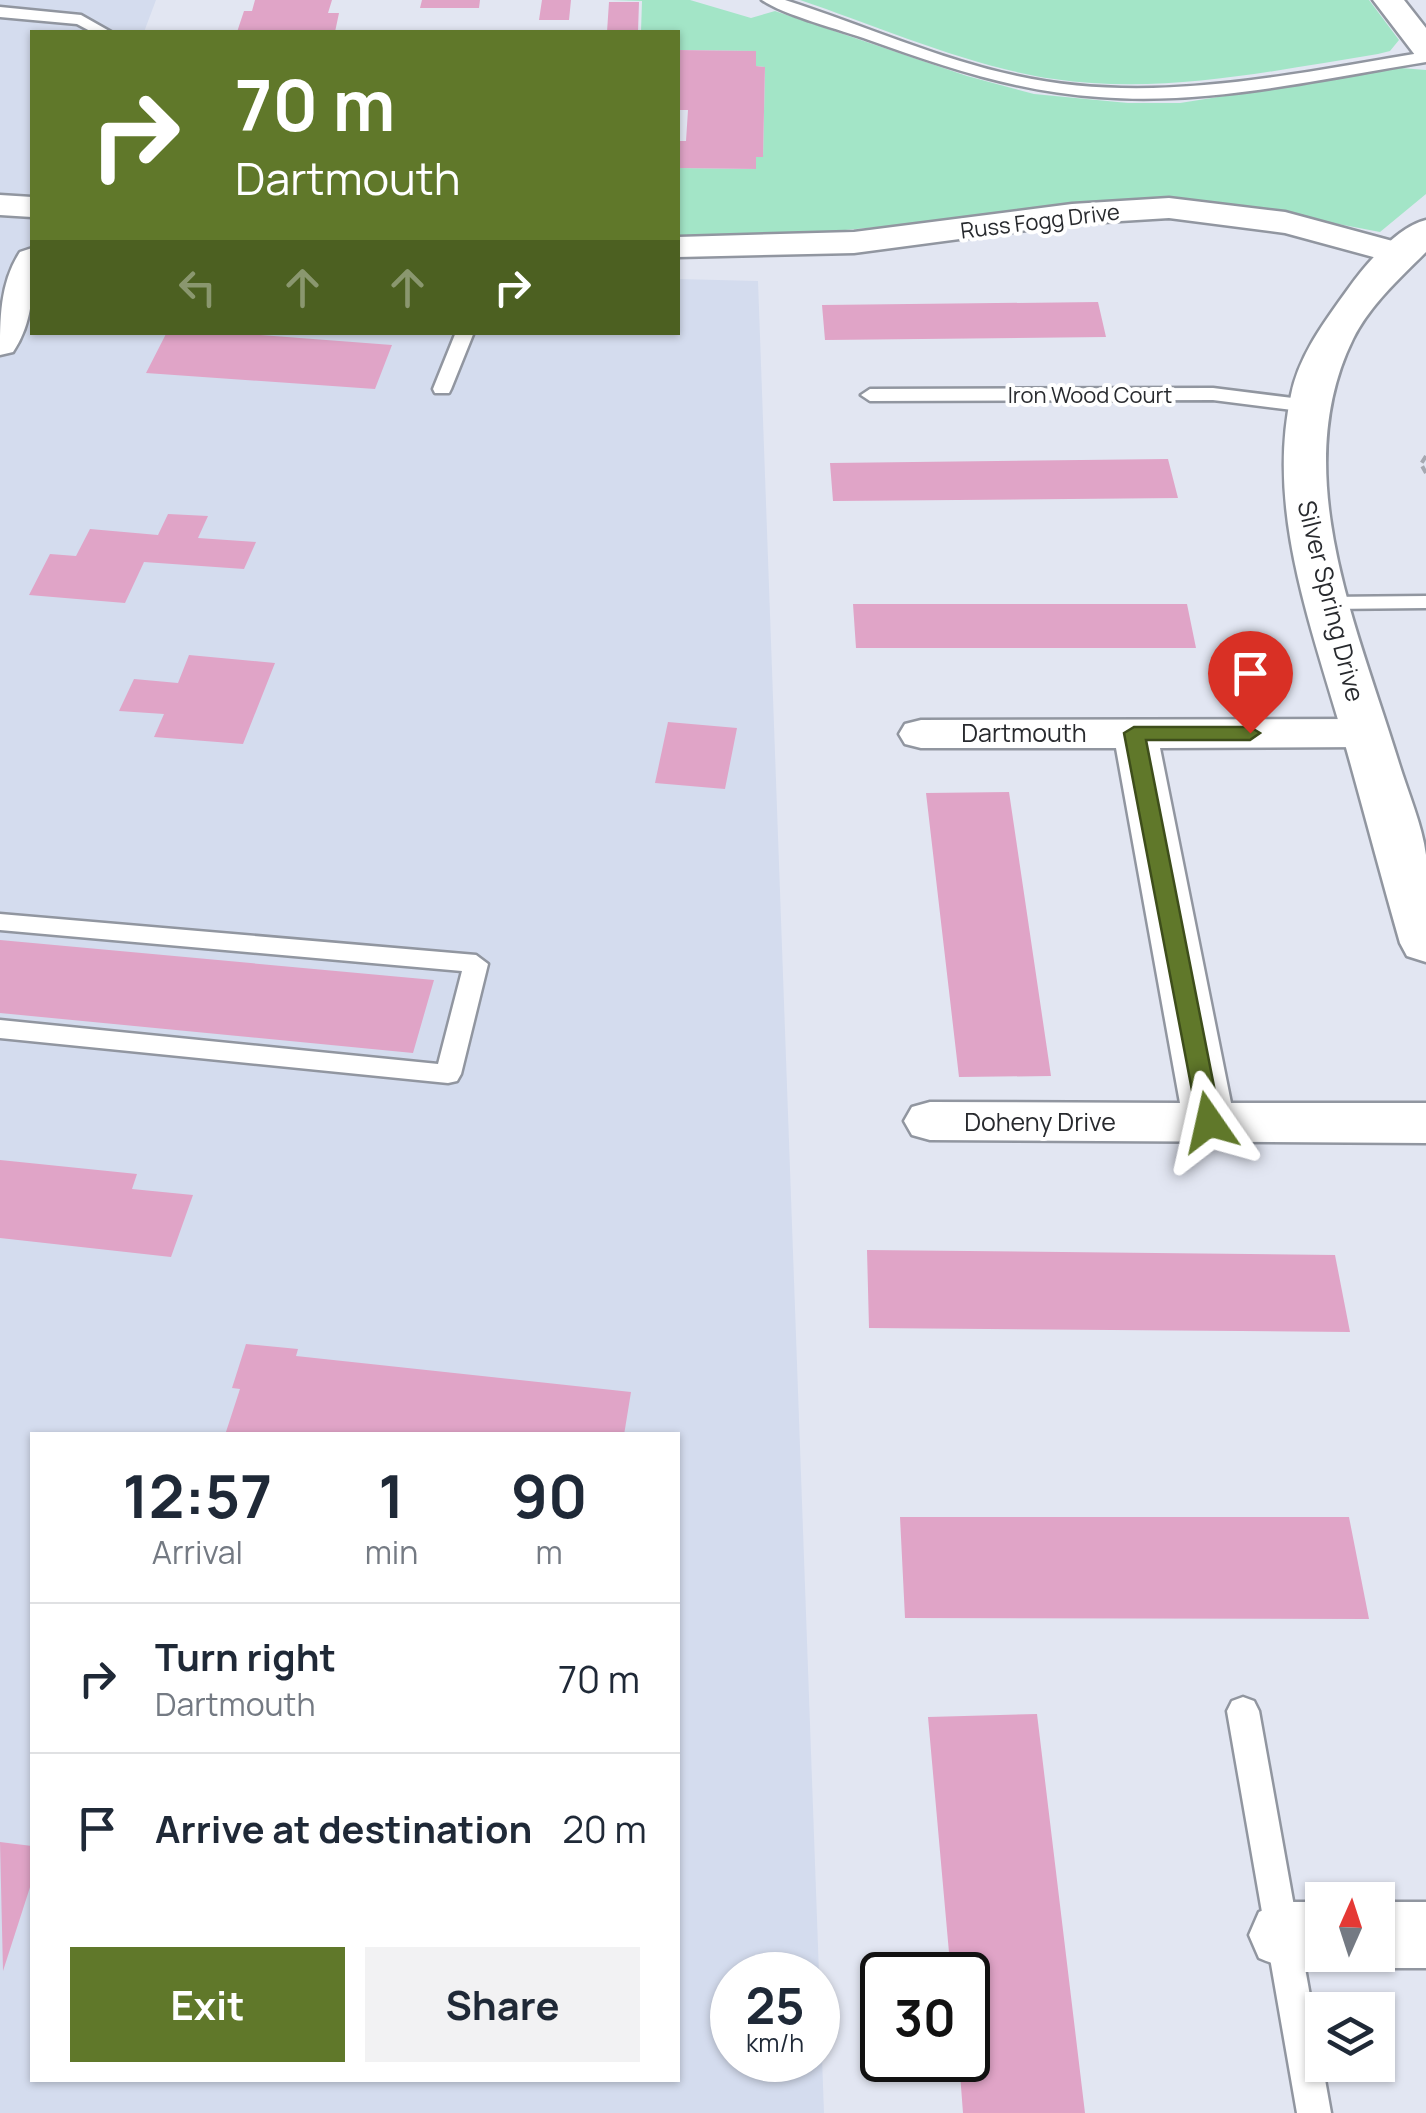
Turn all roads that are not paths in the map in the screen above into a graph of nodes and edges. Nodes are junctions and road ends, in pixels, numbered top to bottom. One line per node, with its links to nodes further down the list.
1 (770, 0): 6 (lane)
2 (1388, 0): 5 (street)
3 (0, 12): 4 (lane)
4 (99, 30)
5 (1426, 48)
6 (1426, 56)
7 (0, 206): 8 (street)
8 (30, 207)
9 (1412, 242): 10 (street, Russ Fogg Drive); 16 (street, Silver Spring Drive)
10 (680, 247)
11 (26, 293): 13 (street)
12 (464, 335): 14 (lane)
13 (0, 344)
14 (442, 389)
15 (870, 395): 16 (lane, Iron Wood Court)
16 (1309, 406): 17 (street, Silver Spring Drive)
17 (1327, 602): 18 (lane); 20 (street, Silver Spring Drive)
18 (1426, 602)
19 (1134, 733): 20 (street, Dartmouth); 21 (street, Dartmouth); 26 (street)
20 (1366, 733): 23 (street, Silver Spring Drive)
21 (921, 734)
22 (0, 922): 24 (lane)
23 (1426, 943)
24 (0, 1029)
25 (930, 1122): 26 (street, Doheny Drive)
26 (1209, 1122): 27 (street)
27 (1426, 1123)
28 (1244, 1711): 29 (lane)
29 (1302, 1935): 32 (lane)
30 (1395, 1935): 31 (street)
31 (1426, 1935)
32 (1314, 2113)

